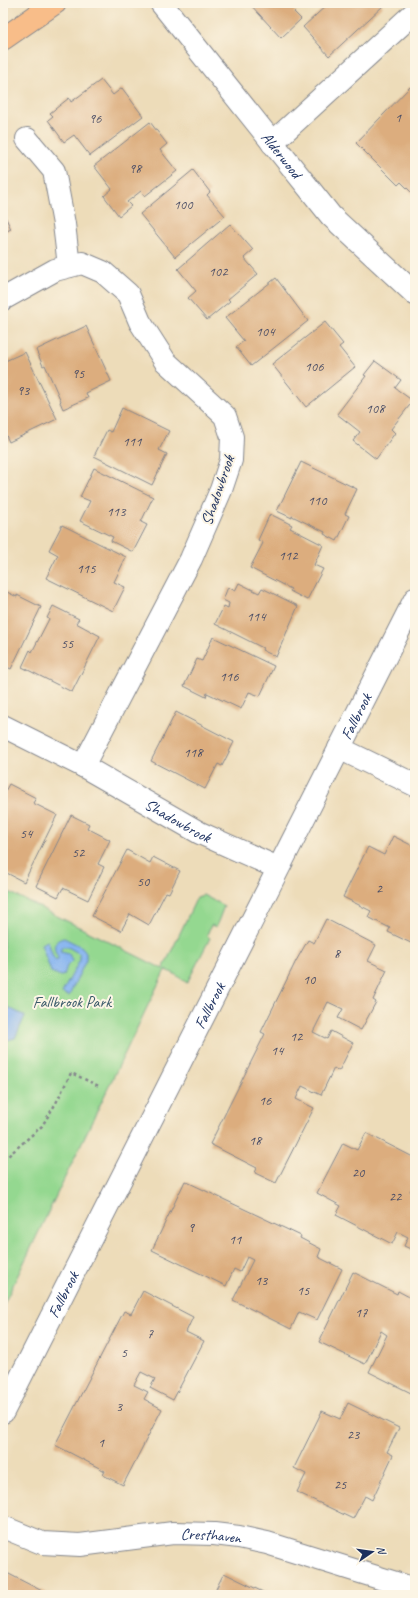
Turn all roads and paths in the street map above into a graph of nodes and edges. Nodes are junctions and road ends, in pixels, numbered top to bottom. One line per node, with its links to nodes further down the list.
1 (55, 3): 4 (main road)
2 (161, 3): 6 (street, Alderwood)
3 (415, 12): 6 (street)
4 (3, 39)
5 (27, 138): 7 (street)
6 (272, 143): 8 (street, Alderwood)
7 (70, 266): 9 (street, Shadowbrook); 13 (street, Shadowbrook)
8 (415, 294)
9 (3, 299)
10 (415, 599): 12 (street, Fallbrook)
11 (3, 726): 13 (street, Shadowbrook)
12 (339, 748): 14 (street); 15 (street, Fallbrook)
13 (83, 766): 15 (street, Shadowbrook)
14 (415, 785)
15 (278, 868): 18 (street, Fallbrook)
16 (99, 1086): 17 (path)
17 (3, 1158)
18 (3, 1412)
19 (3, 1527): 20 (street, Cresthaven)
20 (415, 1589)

